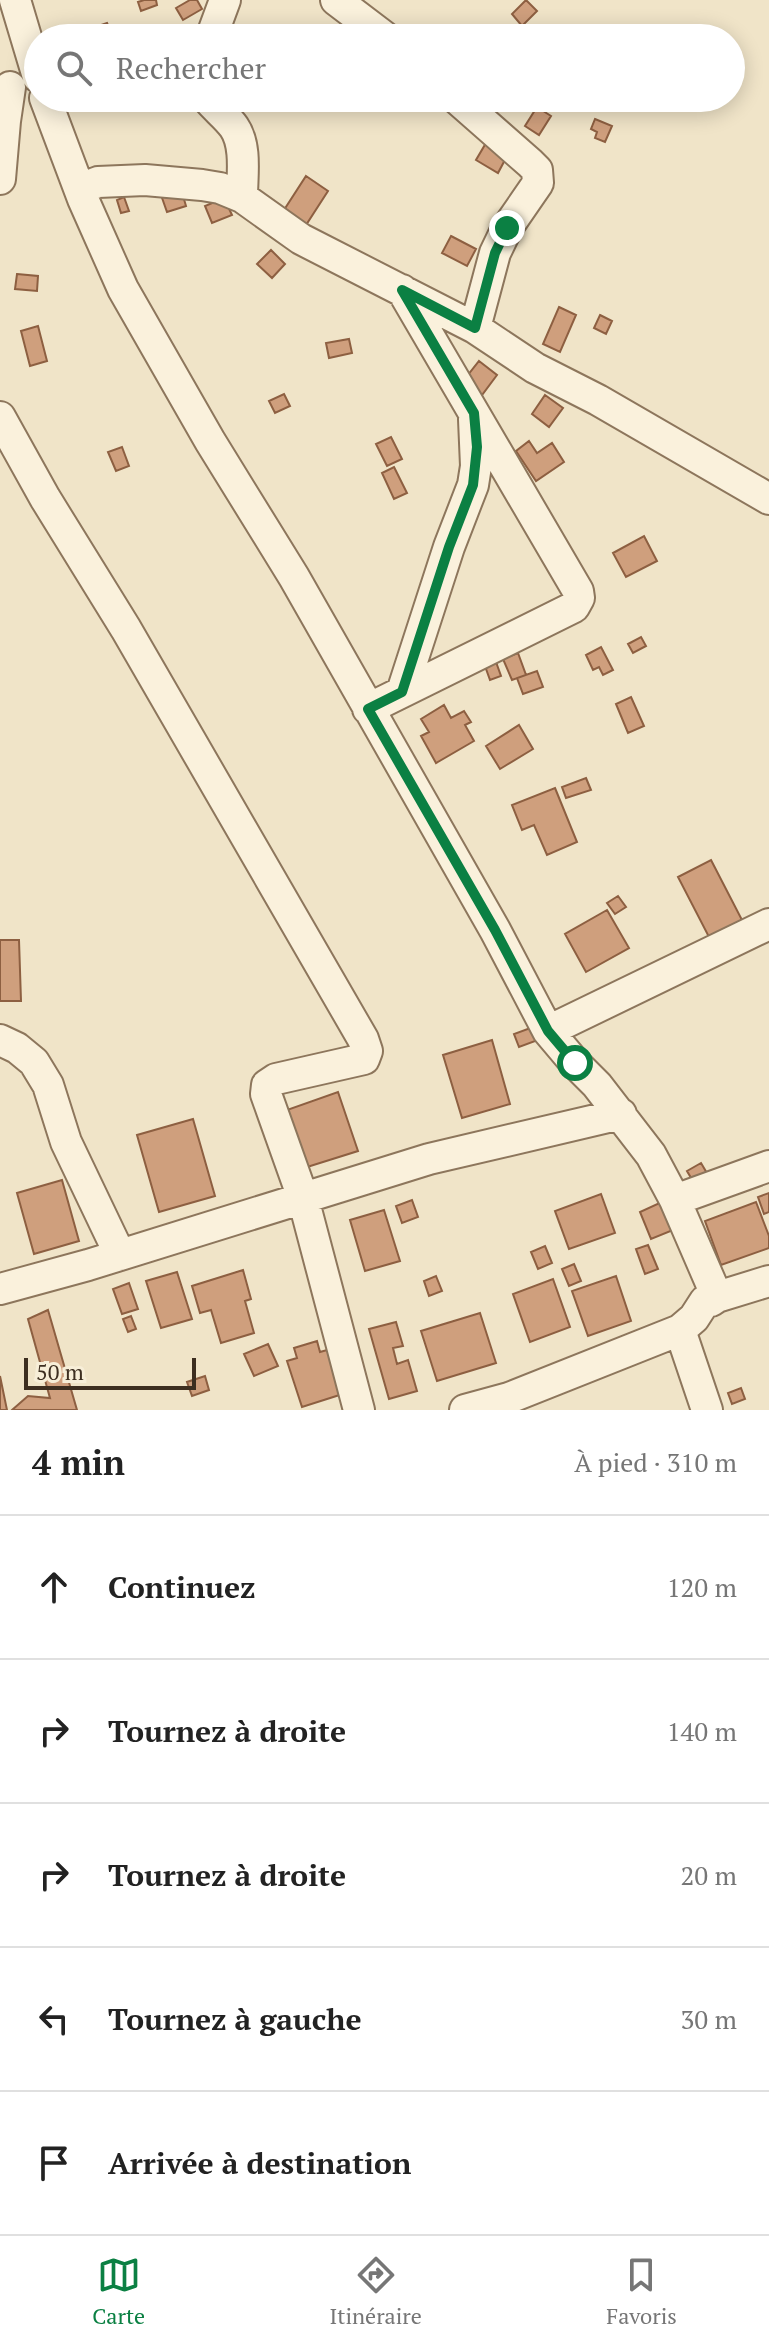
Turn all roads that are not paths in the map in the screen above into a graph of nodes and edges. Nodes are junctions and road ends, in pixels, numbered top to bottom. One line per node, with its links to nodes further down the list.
1 (15, 0): 6 (street)
2 (225, 0): 4 (street)
3 (336, 0): 5 (street)
4 (216, 24)
5 (368, 24)
6 (22, 86): 10 (street)
7 (50, 112): 11 (street)
8 (220, 112): 12 (street)
9 (472, 112): 14 (street)
10 (0, 179)
11 (80, 189): 12 (street); 19 (street)
12 (242, 197): 13 (street)
13 (402, 290): 14 (street); 15 (street)
14 (475, 328): 17 (street)
15 (474, 413): 18 (street); 18 (street)
16 (0, 417): 25 (street)
17 (769, 499)
18 (402, 692): 19 (street)
19 (368, 709): 21 (street)
20 (769, 924): 21 (street)
21 (548, 1031): 23 (street)
22 (0, 1040): 27 (street)
23 (621, 1114): 25 (street); 26 (street)
24 (769, 1166): 26 (street)
25 (303, 1198): 27 (street); 33 (street)
26 (675, 1200): 30 (street)
27 (120, 1255): 29 (street)
28 (769, 1281): 30 (street)
29 (0, 1289)
30 (717, 1297): 31 (street)
31 (680, 1330): 32 (street); 35 (street)
32 (512, 1404): 34 (street)
33 (359, 1410)
34 (465, 1410)
35 (707, 1410)

